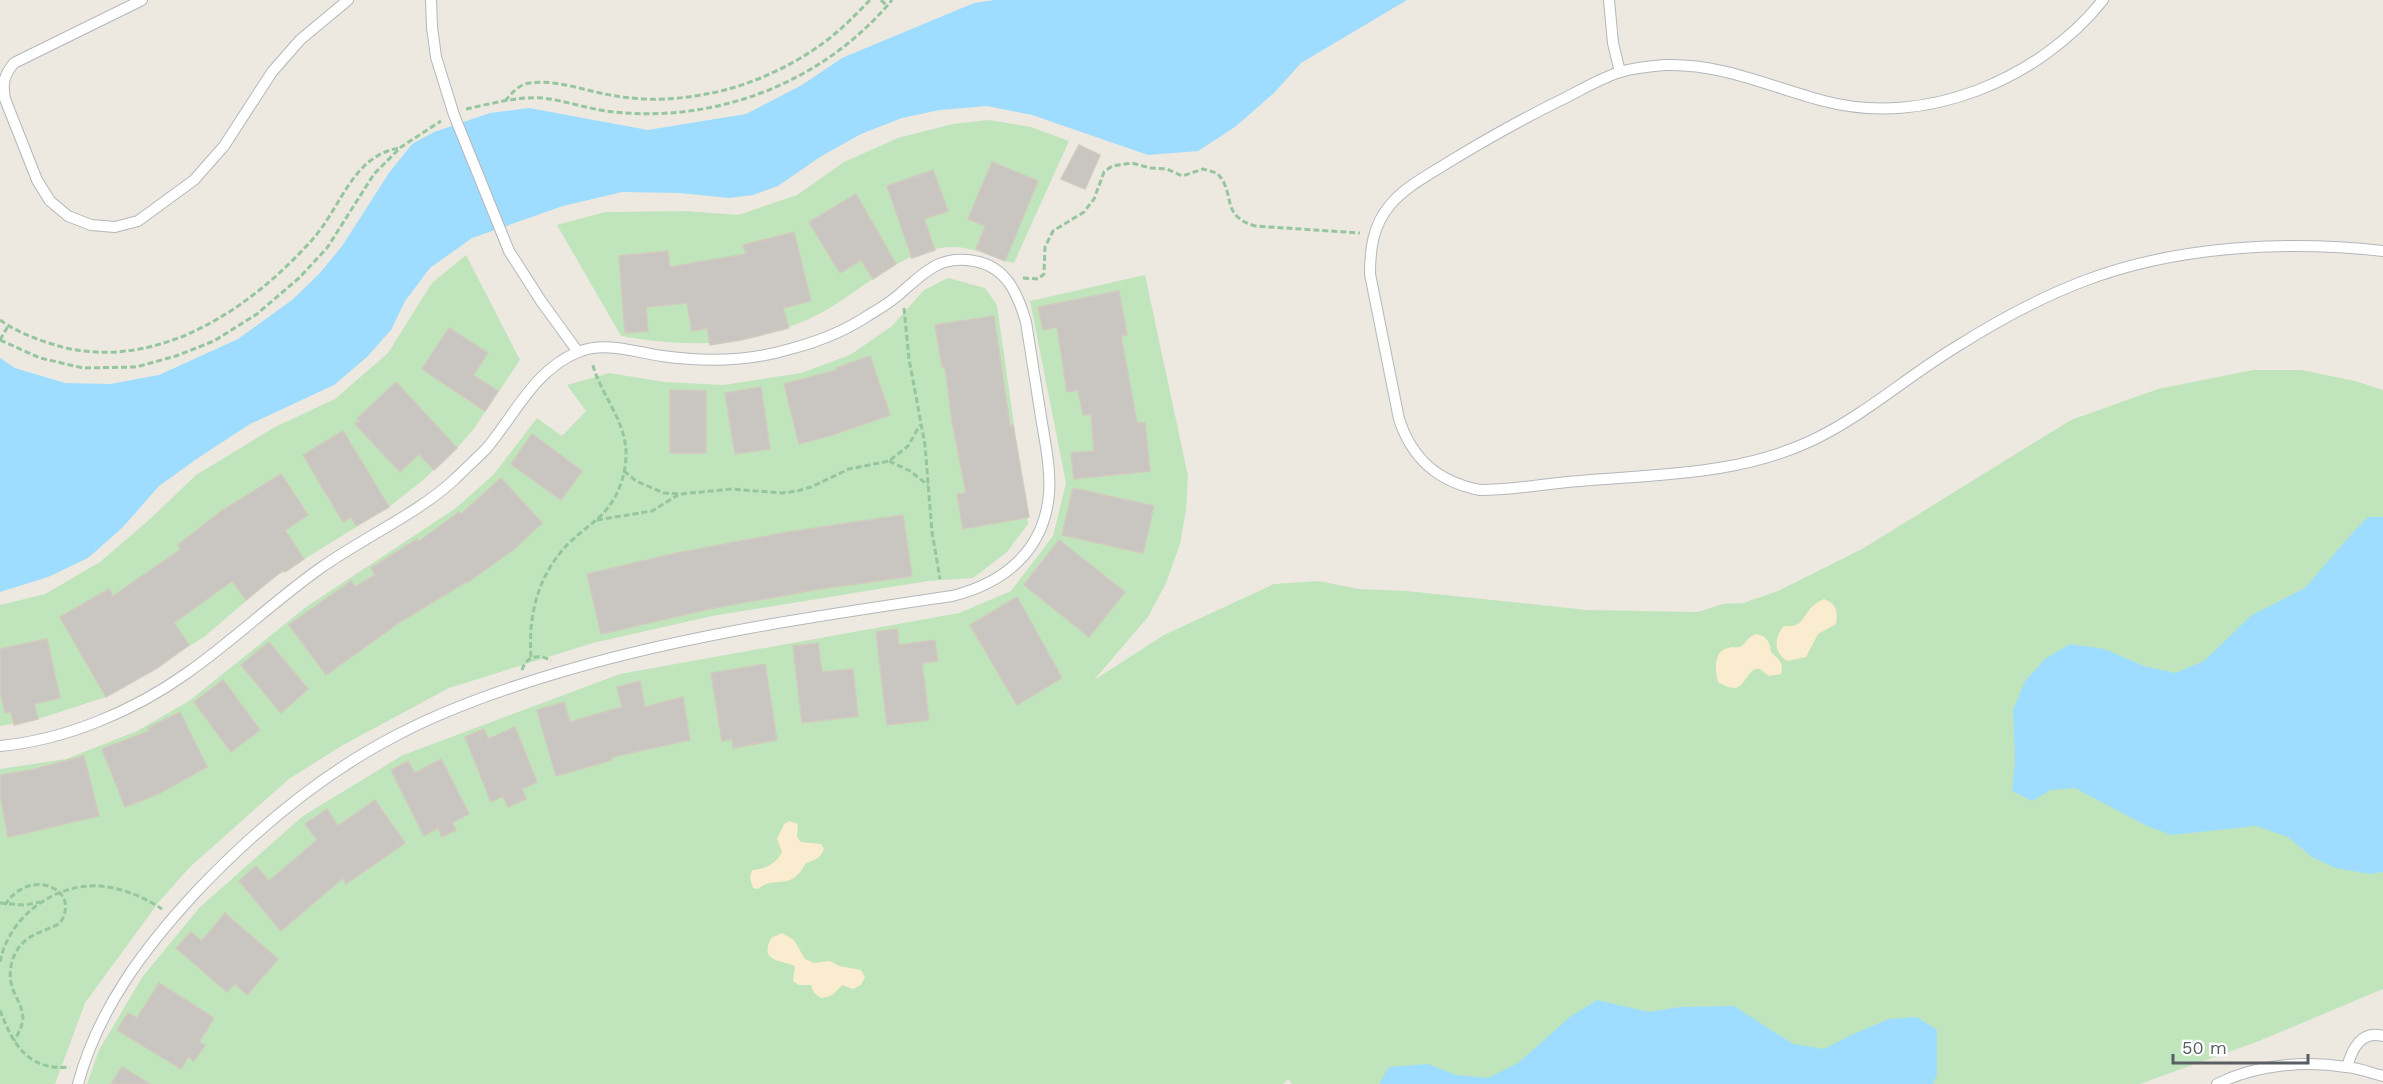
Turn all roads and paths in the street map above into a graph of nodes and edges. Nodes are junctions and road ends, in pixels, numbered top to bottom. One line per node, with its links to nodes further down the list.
1 (142, 0): 2 (lane)
2 (348, 0)
3 (870, 0): 11 (path)
4 (881, 0): 9 (path)
5 (892, 0): 9 (path)
6 (1609, 0): 10 (lane)
7 (2103, 0): 10 (lane)
8 (432, 1): 22 (lane, bridge)
9 (887, 6): 11 (path)
10 (1620, 72): 15 (lane)
11 (505, 101): 12 (path)
12 (458, 113)
13 (449, 117): 14 (path)
14 (401, 147): 20 (path); 21 (path)
15 (1374, 234): 16 (lane); 17 (path)
16 (2383, 251)
17 (1010, 283): 18 (lane); 36 (lane)
18 (902, 292): 22 (lane); 23 (path)
19 (0, 320): 20 (path)
20 (8, 326): 21 (path)
21 (0, 340)
22 (583, 351): 25 (path); 31 (lane)
23 (921, 425): 24 (path); 26 (path)
24 (889, 461): 26 (path); 27 (path)
25 (624, 471): 27 (path); 28 (path)
26 (928, 485): 29 (path)
27 (680, 494): 28 (path)
28 (597, 520): 30 (path)
29 (940, 579)
30 (531, 657)
31 (0, 746)
32 (59, 892): 33 (path); 35 (path); 36 (path); 40 (path)
33 (43, 901): 35 (path); 37 (path)
34 (0, 903): 35 (path)
35 (5, 905)
36 (173, 916): 41 (lane)
37 (0, 962)
38 (0, 1010): 40 (path)
39 (2383, 1036): 42 (lane)
40 (15, 1041): 41 (path)
41 (82, 1066): 44 (lane)
42 (2347, 1066): 43 (lane); 45 (lane)
43 (2383, 1076)
44 (78, 1084)
45 (2217, 1084)

